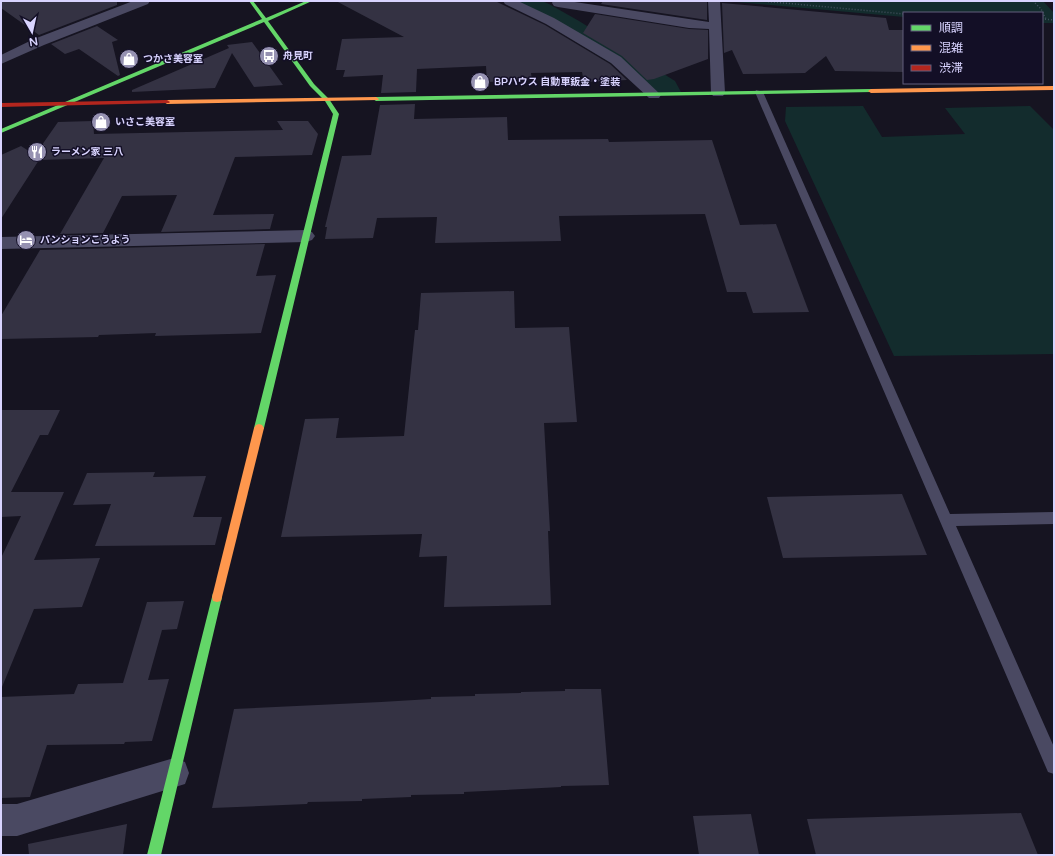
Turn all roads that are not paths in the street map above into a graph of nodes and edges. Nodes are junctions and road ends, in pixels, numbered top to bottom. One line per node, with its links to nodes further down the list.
1 (144, 1): 7 (street)
2 (251, 1): 8 (street)
3 (310, 1): 8 (street)
4 (509, 1): 14 (street)
5 (714, 1): 9 (street)
6 (558, 3): 9 (street)
7 (120, 4): 10 (street)
8 (265, 20): 15 (street); 17 (street)
9 (715, 26): 13 (street)
10 (1, 60)
11 (1054, 88): 12 (street)
12 (759, 92): 13 (street); 22 (lane)
13 (718, 93): 14 (street)
14 (654, 94): 15 (street)
15 (327, 100): 17 (street); 19 (street)
16 (1, 105): 17 (street)
17 (61, 106): 18 (street)
18 (1, 131)
19 (306, 236): 20 (street); 24 (street)
20 (1, 243)
21 (1054, 518): 22 (lane)
22 (946, 520): 23 (lane)
23 (1054, 766)
24 (174, 773): 25 (street); 26 (street)
25 (1, 820)
26 (154, 855)

